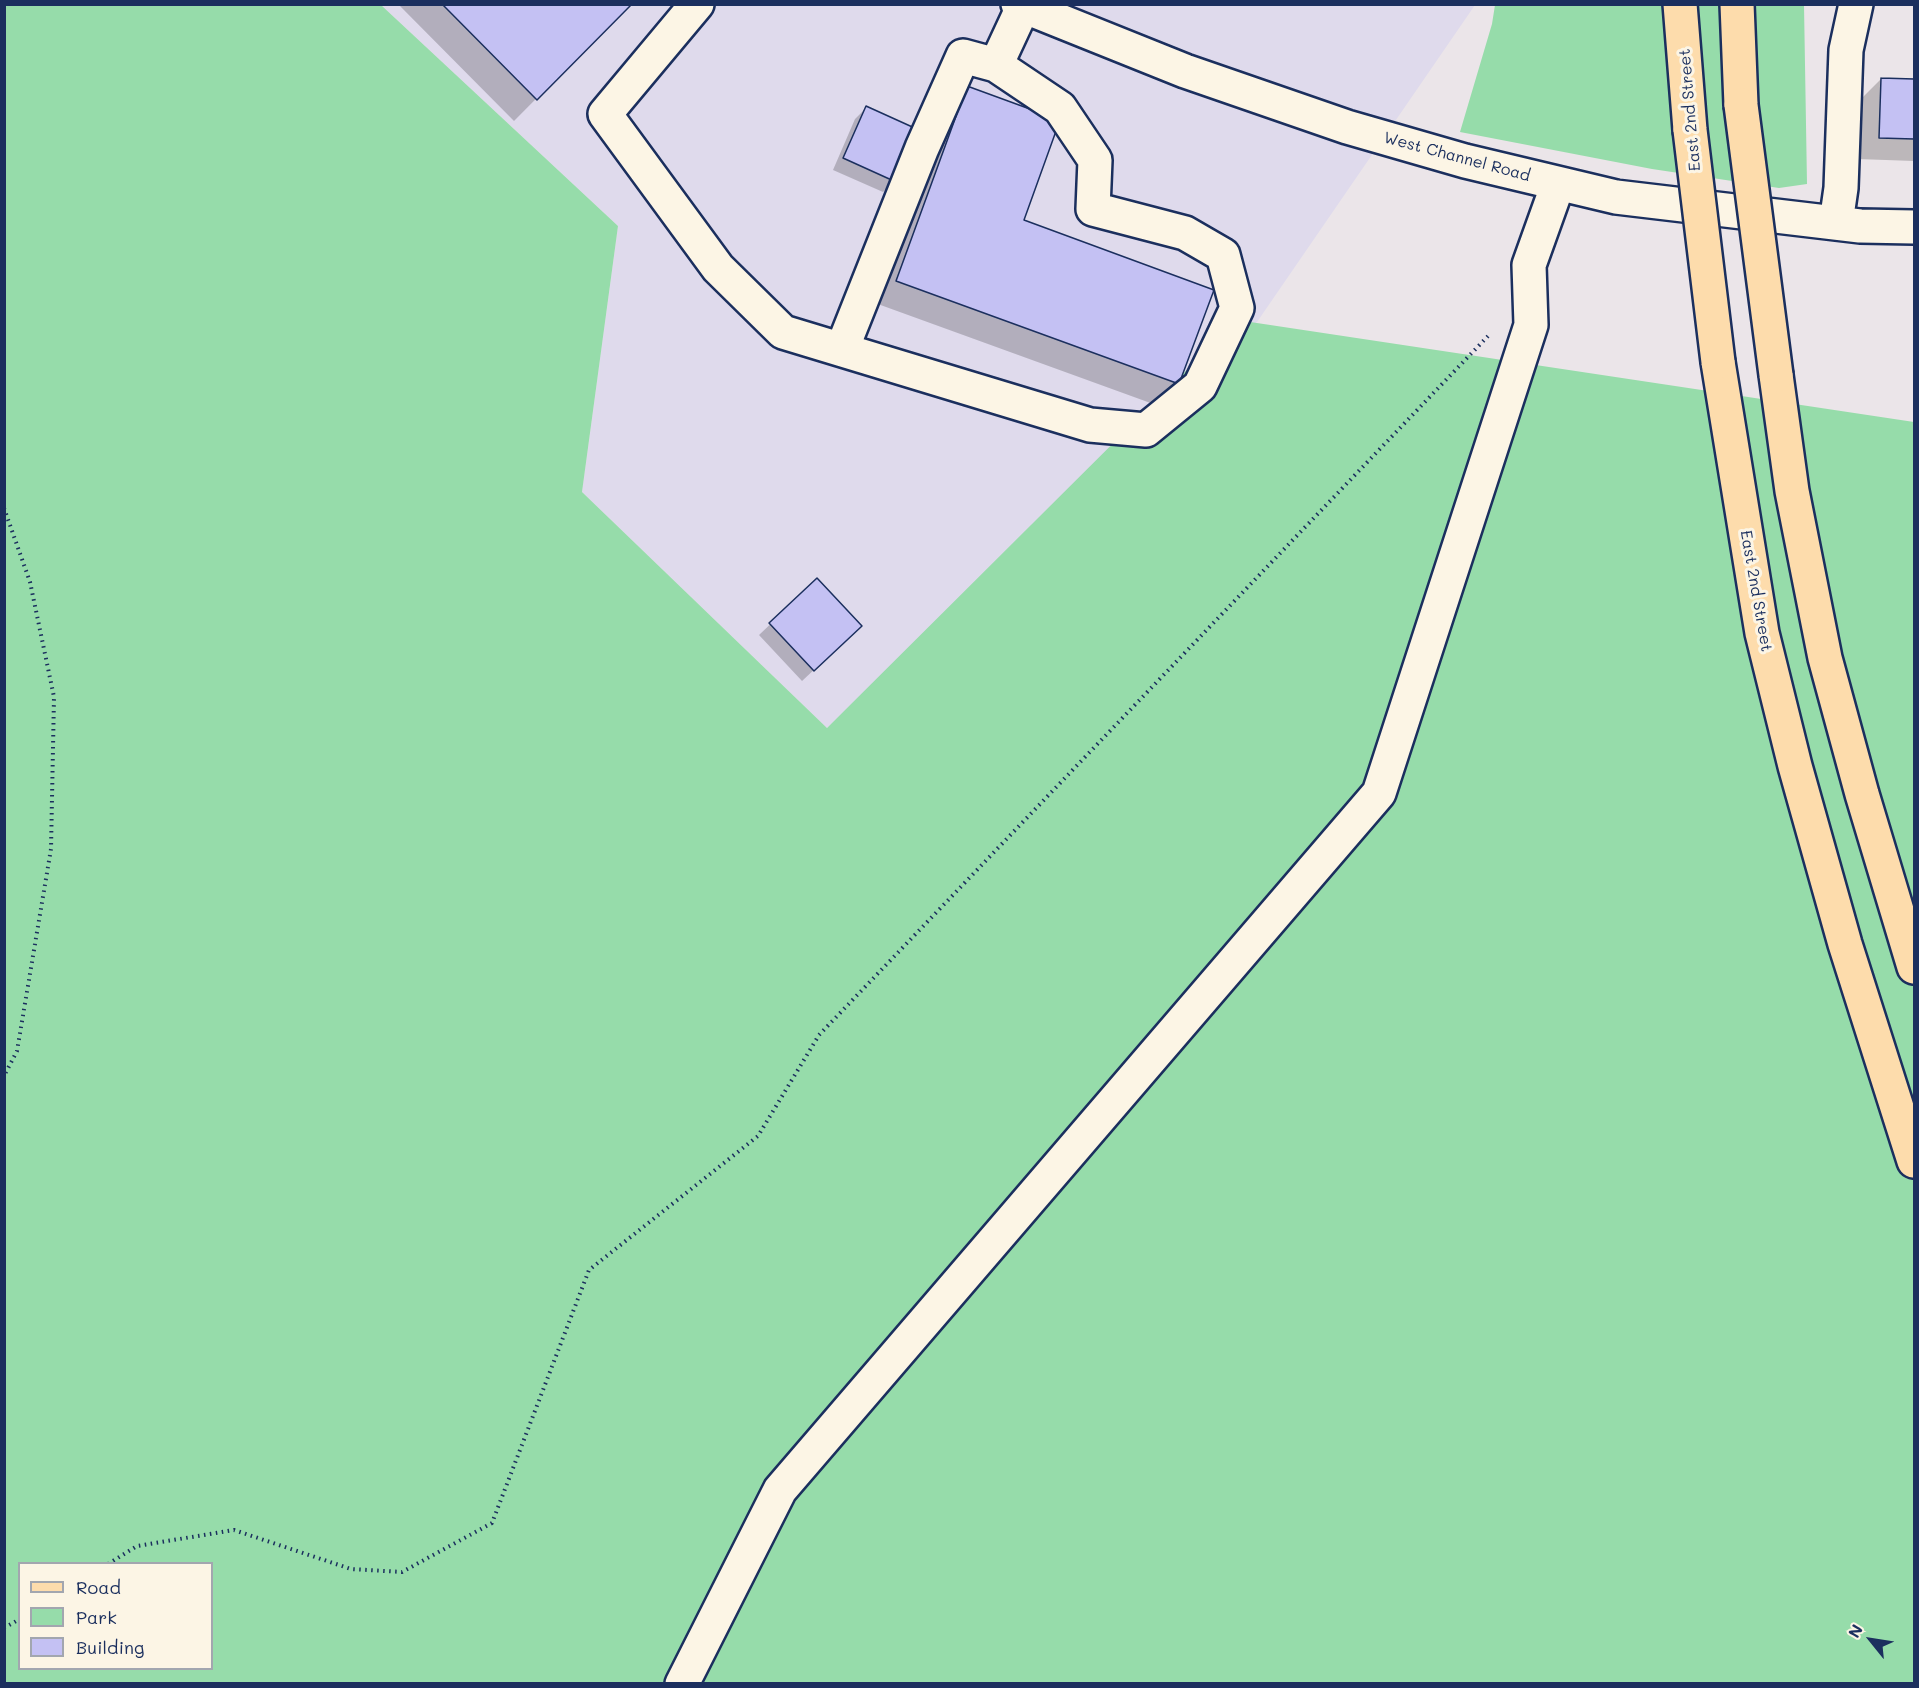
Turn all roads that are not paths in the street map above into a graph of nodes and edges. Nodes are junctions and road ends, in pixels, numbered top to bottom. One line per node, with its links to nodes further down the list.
1 (697, 4): 10 (street)
2 (1680, 4): 12 (main road, East 2nd Street, bridge)
3 (1737, 4): 11 (main road, bridge)
4 (1856, 4): 8 (street)
5 (1021, 6): 6 (street); 7 (street, West Channel Road)
6 (996, 65): 10 (street); 10 (street)
7 (1558, 183): 8 (street, West Channel Road); 13 (street)
8 (1836, 223): 9 (street, West Channel Road)
9 (1914, 227)
10 (842, 350)
11 (1914, 967)
12 (1914, 1161)
13 (682, 1683)

